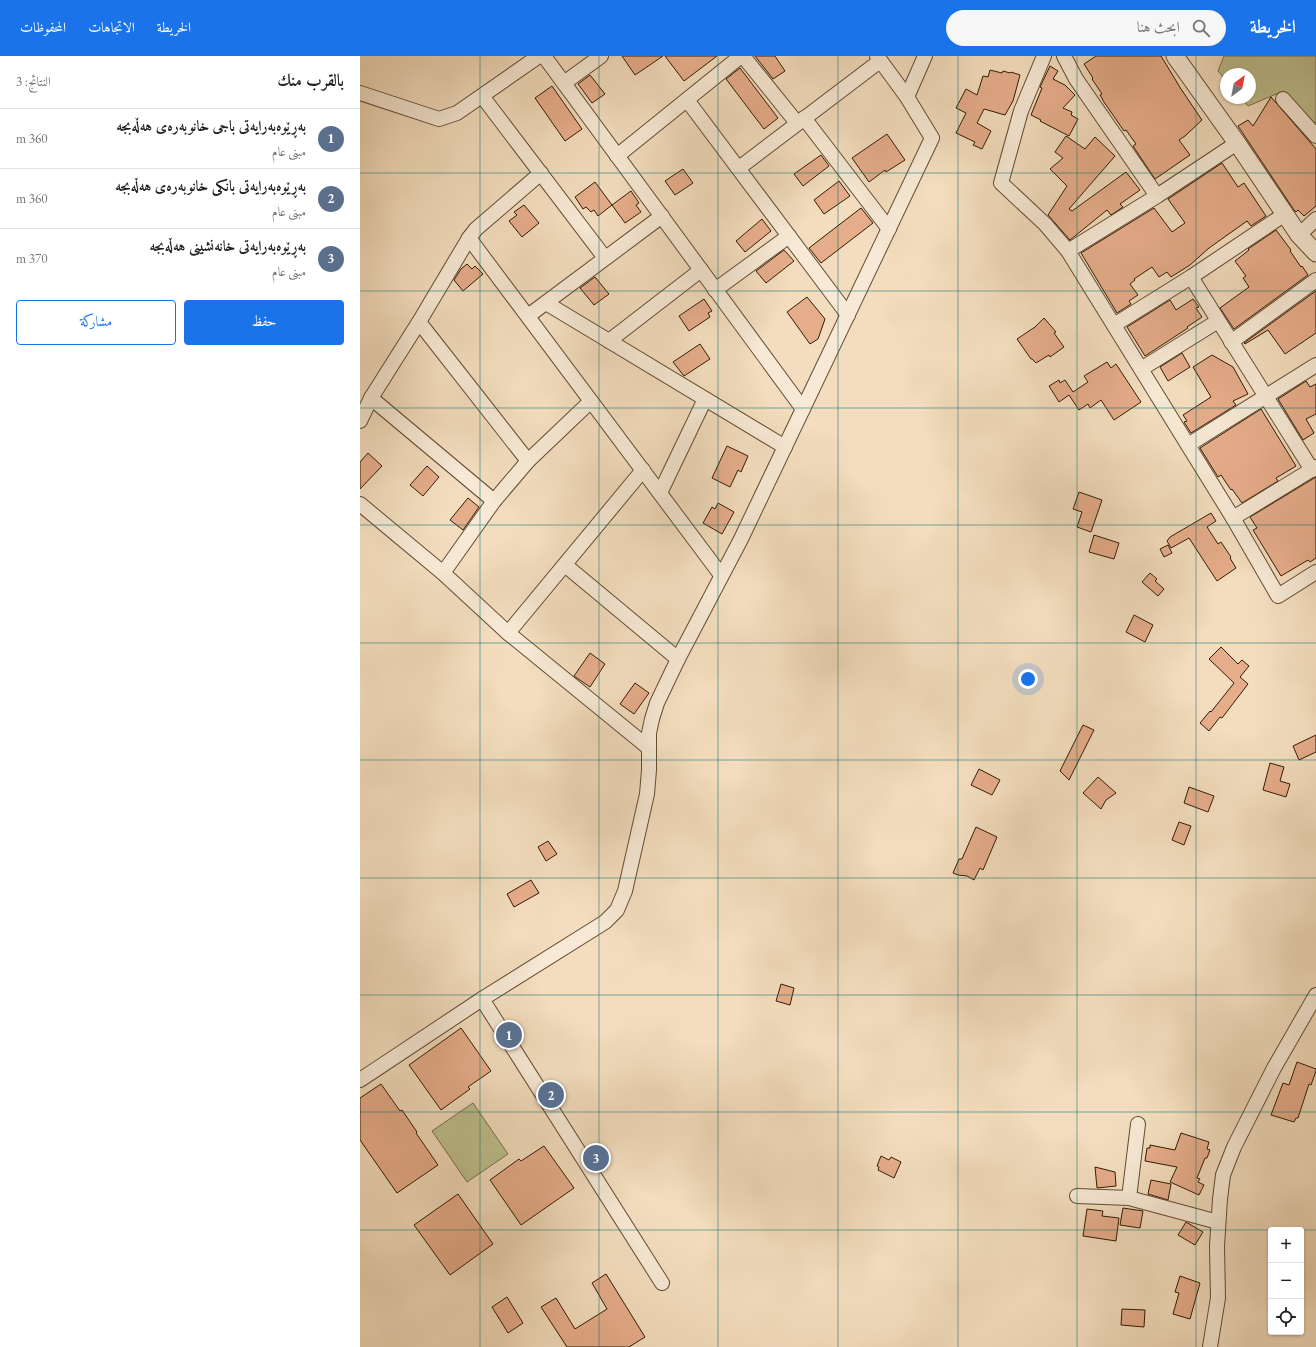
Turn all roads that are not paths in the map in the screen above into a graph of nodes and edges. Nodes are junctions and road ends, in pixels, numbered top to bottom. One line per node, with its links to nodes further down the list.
1 (539, 56): 12 (street)
2 (544, 56): 10 (street)
3 (601, 56): 10 (street)
4 (742, 56): 15 (street); 16 (street)
5 (925, 56): 13 (street)
6 (1044, 56): 30 (street)
7 (1064, 56): 22 (street)
8 (1175, 56): 18 (street)
9 (878, 58): 13 (street); 16 (street)
10 (564, 83): 19 (street)
11 (360, 93): 12 (street)
12 (482, 96): 21 (street)
13 (907, 98): 26 (street)
14 (1283, 99): 17 (street)
15 (687, 100): 19 (street); 20 (street)
16 (801, 121): 20 (street); 26 (street)
17 (1316, 136)
18 (1237, 143): 22 (street); 23 (street)
19 (617, 156): 24 (street)
20 (739, 168): 28 (street)
21 (541, 174): 29 (street); 32 (street)
22 (1157, 196): 30 (street)
23 (1285, 214): 27 (street); 34 (street)
24 (662, 216): 32 (street); 33 (street)
25 (1316, 219): 27 (street)
26 (889, 229): 38 (street)
27 (1299, 235): 31 (street)
28 (789, 236): 36 (street); 38 (street)
29 (469, 238): 39 (street); 41 (street)
30 (1068, 251): 42 (street)
31 (1316, 253)
32 (606, 258): 37 (street)
33 (701, 270): 36 (street); 43 (street)
34 (1191, 277): 40 (street); 42 (street)
35 (1316, 280): 44 (street)
36 (715, 290): 51 (street)
37 (546, 303): 39 (street); 43 (street)
38 (848, 315): 51 (street)
39 (528, 316): 50 (street)
40 (1218, 321): 44 (street); 46 (street)
41 (420, 322): 48 (street); 55 (street)
42 (1114, 325): 46 (street)
43 (609, 341): 49 (street)
44 (1231, 342): 47 (street)
45 (1316, 365): 47 (street)
46 (1141, 369): 53 (street)
47 (1266, 396): 53 (street); 56 (street)
48 (371, 398): 52 (street); 59 (street)
49 (705, 398): 54 (street); 58 (street)
50 (591, 401): 55 (street); 57 (street)
51 (803, 409): 54 (street)
52 (360, 421)
53 (1188, 445): 61 (street)
54 (785, 447): 65 (street)
55 (528, 461): 59 (street)
56 (1314, 469): 61 (street)
57 (643, 470): 58 (street); 62 (street)
58 (660, 493): 65 (street)
59 (494, 501): 64 (street)
60 (360, 504): 64 (street)
61 (1233, 518): 63 (street)
62 (565, 565): 66 (street); 67 (street)
63 (1316, 572)
64 (443, 573): 66 (street)
65 (721, 575): 67 (street)
66 (508, 633): 68 (street)
67 (678, 659): 68 (street)
68 (649, 748): 70 (street)
69 (1316, 995): 75 (street)
70 (482, 999): 71 (street); 76 (street)
71 (360, 1080)
72 (1138, 1124): 74 (street)
73 (1077, 1196): 74 (street)
74 (1129, 1198): 75 (street)
75 (1218, 1222): 77 (street)
76 (662, 1283)
77 (1210, 1347)

